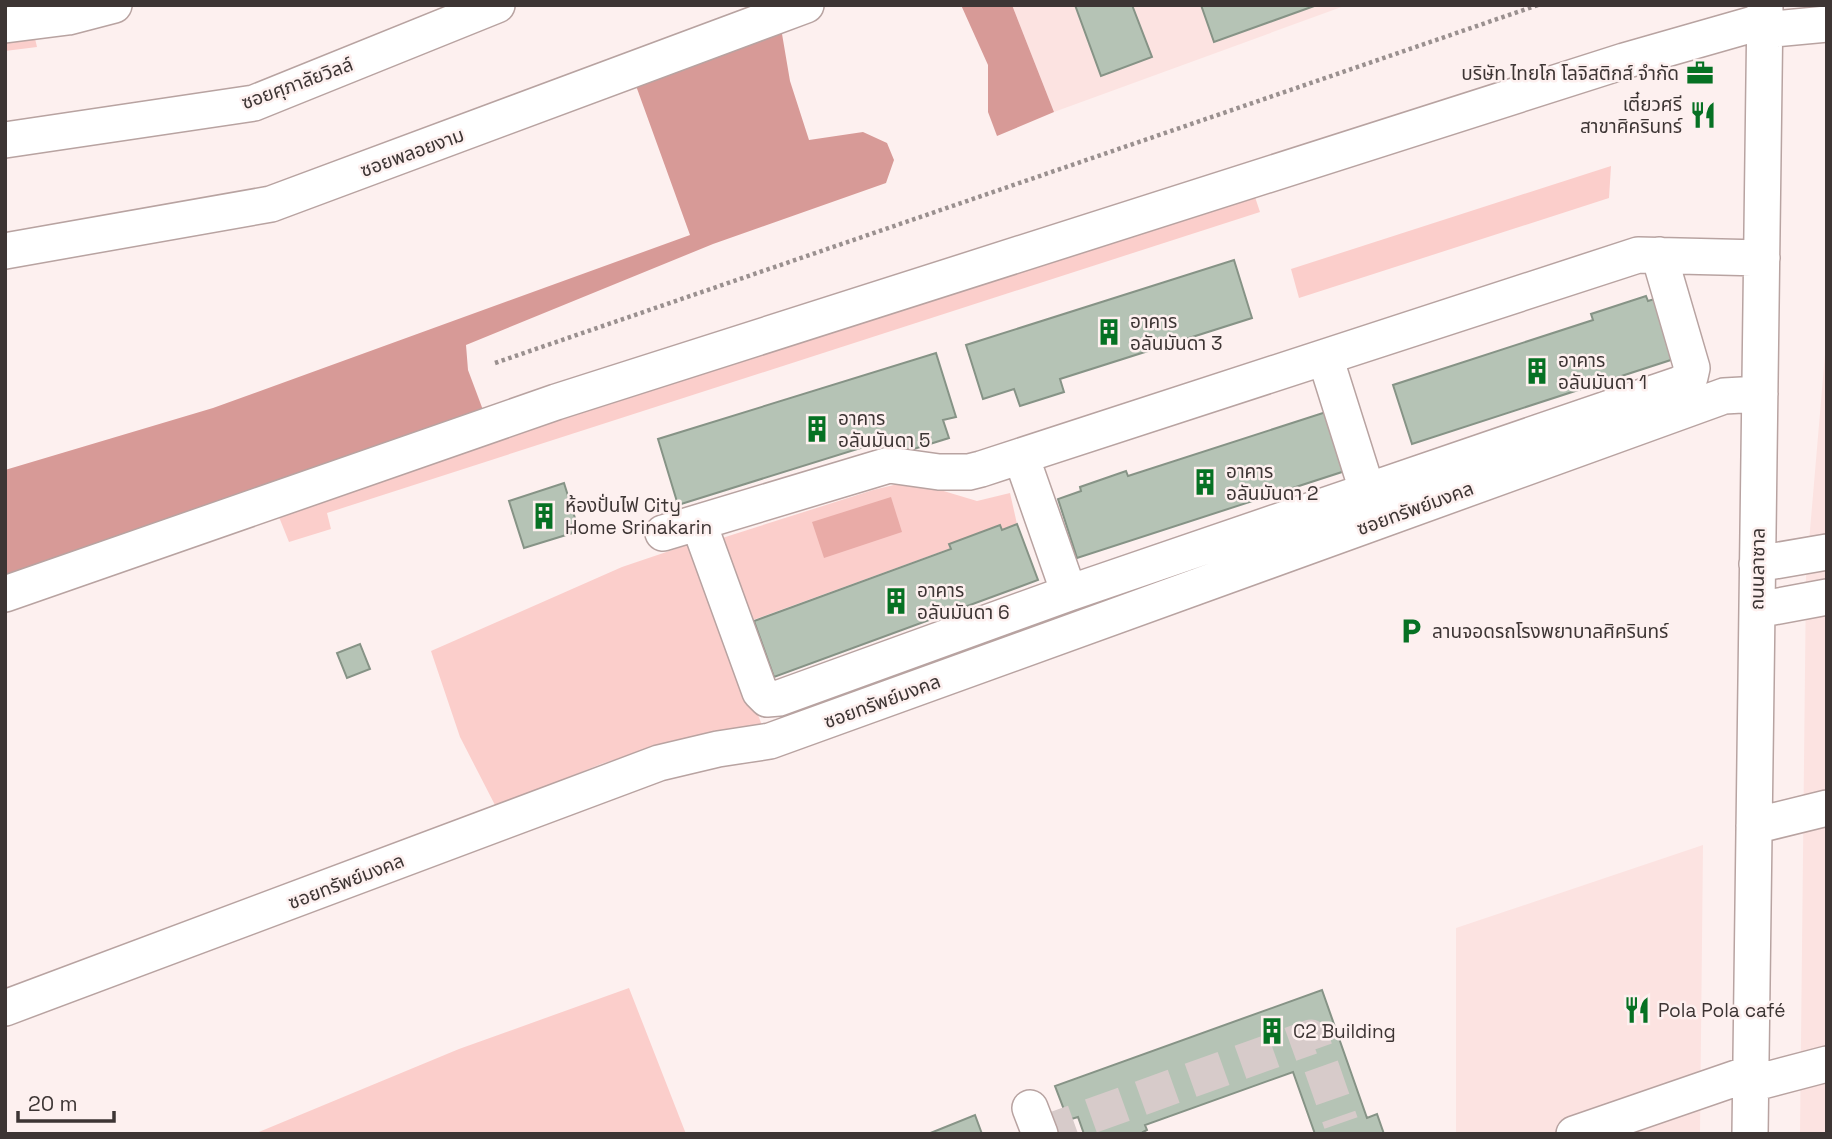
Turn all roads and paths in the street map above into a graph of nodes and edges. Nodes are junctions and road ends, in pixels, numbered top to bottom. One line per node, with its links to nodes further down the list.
1 (114, 5): 5 (street)
2 (497, 5): 9 (street, ซอยศุภาลัยวิลล์)
3 (806, 5): 10 (street, ซอยพลอยงาม)
4 (1538, 5): 14 (path)
5 (65, 11): 8 (street)
6 (1764, 19): 7 (street); 12 (street, ถนนลาซาล); 23 (street)
7 (1827, 24)
8 (5, 25)
9 (5, 139)
10 (5, 251)
11 (1659, 255): 12 (street); 13 (street); 17 (street)
12 (1762, 258): 15 (street, ถนนลาซาล)
13 (1325, 357): 16 (street); 17 (street)
14 (495, 363)
15 (1760, 394): 21 (street, ถนนลาซาล); 28 (street, ซอยทรัพย์มงคล)
16 (1021, 456): 18 (street); 22 (street)
17 (1367, 490): 22 (street)
18 (698, 523): 19 (street); 22 (street)
19 (663, 533)
20 (1827, 552): 21 (street)
21 (1757, 564): 25 (street, ถนนลาซาล)
22 (1069, 593)
23 (5, 594)
24 (1827, 597): 25 (street)
25 (1757, 610): 27 (street, ถนนลาซาล)
26 (1827, 808): 27 (street)
27 (1754, 826): 30 (street, ถนนลาซาล)
28 (5, 1008)
29 (1827, 1063): 30 (street)
30 (1751, 1079): 31 (street); 32 (street, ถนนลาซาล)
31 (1574, 1134)
32 (1750, 1134)

